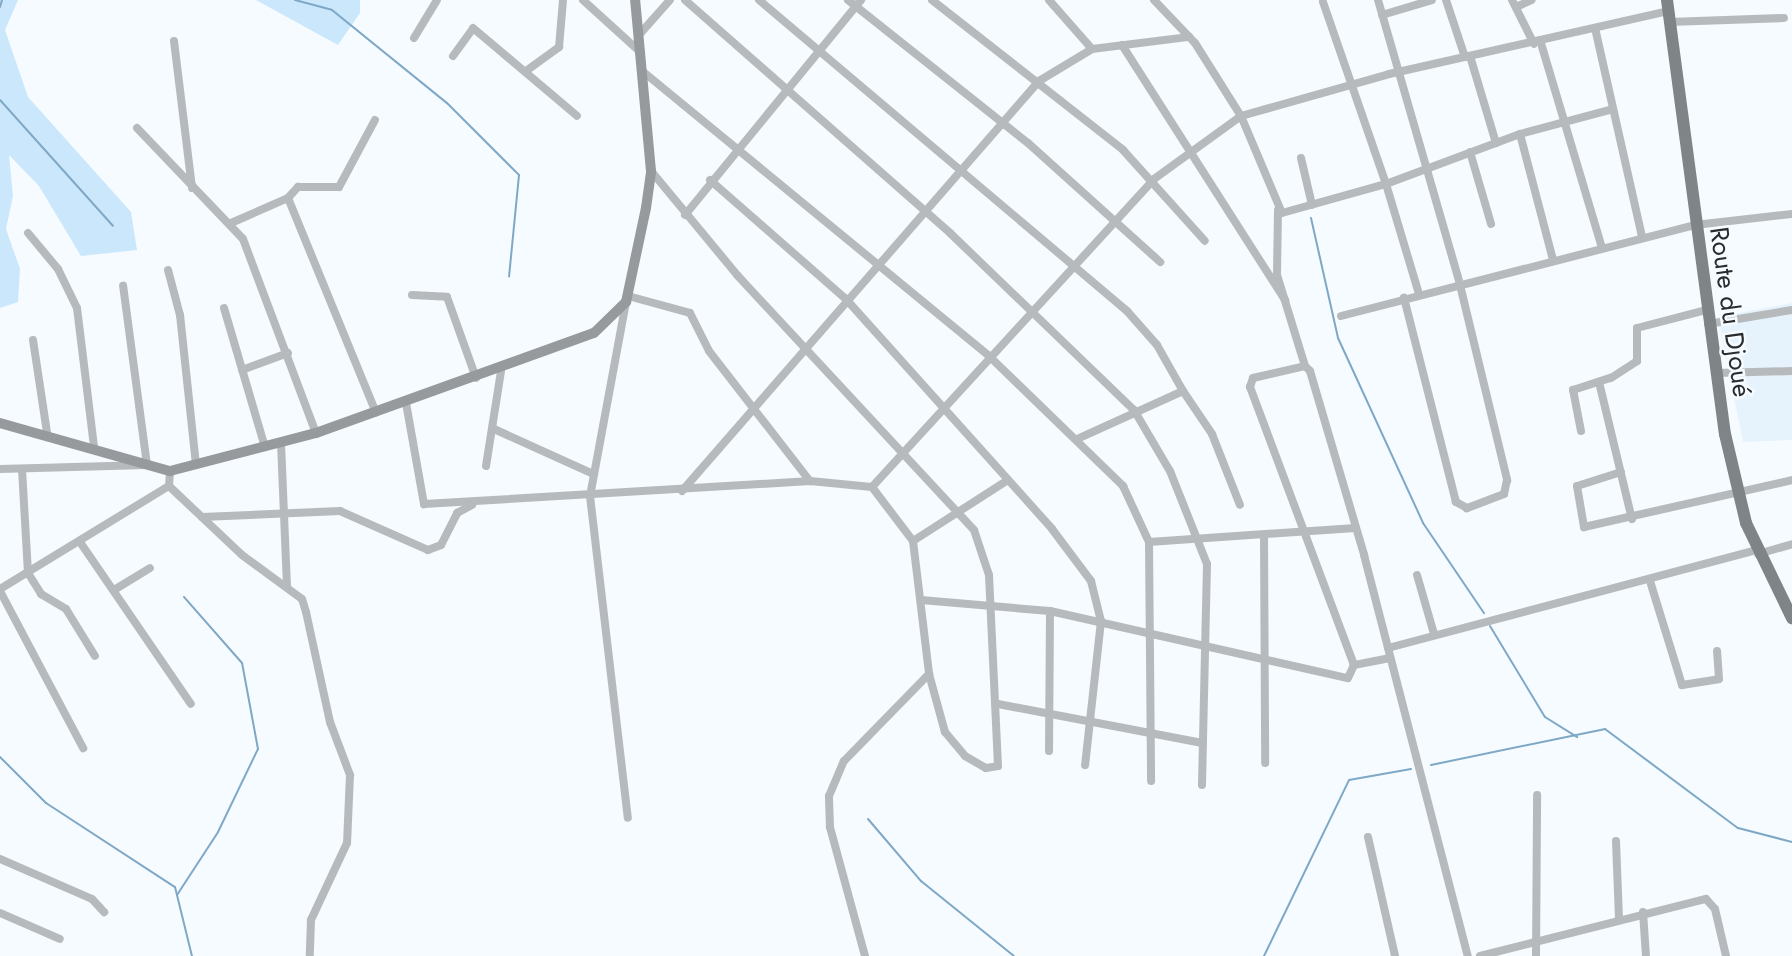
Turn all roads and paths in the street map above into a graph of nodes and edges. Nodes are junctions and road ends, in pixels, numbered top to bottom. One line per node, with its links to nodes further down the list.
1 (437, 0): 25 (street)
2 (563, 0): 35 (street)
3 (583, 0): 30 (street)
4 (635, 0): 23 (street)
5 (670, 0): 23 (street)
6 (685, 0): 39 (street)
7 (759, 0): 31 (street)
8 (848, 0): 17 (street)
9 (932, 0): 37 (street)
10 (1049, 0): 29 (street)
11 (1154, 0): 24 (street)
12 (1378, 0): 20 (street)
13 (1432, 0): 20 (street)
14 (1446, 0): 33 (street)
15 (1532, 0): 18 (street)
16 (1322, 2): 38 (street)
17 (859, 3): 31 (street); 45 (street)
18 (1514, 4): 27 (street)
19 (1668, 11): 21 (street); 22 (street); 69 (main road, Route du Djoué)
20 (1382, 15): 36 (street)
21 (1784, 19)
22 (1595, 28): 27 (street); 40 (street)
23 (638, 36): 30 (street)
24 (1189, 37): 28 (street); 42 (street)
25 (414, 38)
26 (174, 41): 59 (street)
27 (1537, 42): 33 (street); 44 (street)
28 (1122, 44): 29 (street); 50 (street)
29 (1092, 49): 37 (street)
30 (639, 51): 34 (street)
31 (817, 52): 39 (street); 55 (street)
32 (453, 56): 35 (street)
33 (1468, 57): 36 (street); 48 (street)
34 (641, 70): 49 (street); 54 (street)
35 (526, 71): 41 (street)
36 (1401, 72): 38 (street); 53 (street)
37 (1039, 81): 45 (street); 56 (street)
38 (1353, 84): 42 (street); 58 (street)
39 (786, 87): 49 (street); 63 (street)
40 (1613, 109): 44 (street); 71 (street)
41 (578, 116)
42 (1241, 116): 50 (street); 62 (street)
43 (374, 120): 60 (street)
44 (1563, 121): 47 (street); 73 (street)
45 (1003, 124): 55 (street); 66 (street)
46 (137, 128): 59 (street)
47 (1520, 134): 48 (street); 74 (street)
48 (1496, 143): 51 (street)
49 (737, 147): 57 (street); 76 (street)
50 (1195, 152): 56 (street); 86 (street)
51 (1470, 152): 53 (street); 68 (street)
52 (1301, 158): 61 (street)
53 (1428, 168): 58 (street); 79 (street)
54 (651, 171): 65 (street); 85 (street)
55 (964, 171): 63 (street); 77 (street)
56 (1154, 179): 66 (street); 72 (street)
57 (710, 180): 65 (street); 83 (street)
58 (1386, 184): 61 (street); 81 (street)
59 (192, 188): 67 (street)
60 (288, 198): 67 (street); 109 (street)
61 (1312, 205): 62 (street)
62 (1279, 210): 86 (street)
63 (925, 213): 76 (street); 88 (street)
64 (1792, 214): 69 (street)
65 (685, 215): 94 (street)
66 (1113, 220): 75 (street); 77 (street)
67 (231, 223): 95 (street)
68 (1491, 224)
69 (1695, 225): 71 (street); 89 (main road, Route du Djoué)
70 (29, 233): 117 (street)
71 (1642, 237): 73 (street)
72 (1205, 241)
73 (1602, 248): 74 (street)
74 (1553, 260): 79 (street)
75 (1160, 262)
76 (877, 263): 83 (street); 96 (street)
77 (1072, 267): 88 (street); 104 (street)
78 (168, 270): 121 (street)
79 (1460, 285): 81 (street); 84 (street)
80 (123, 286): 120 (street)
81 (1419, 294): 84 (street)
82 (412, 295): 102 (street)
83 (845, 298): 94 (street); 107 (street)
84 (1404, 298): 91 (street)
85 (627, 299): 99 (street); 106 (street); 127 (street)
86 (1285, 300): 97 (street)
87 (224, 308): 98 (street)
88 (1031, 310): 96 (street); 108 (street)
89 (1706, 310): 92 (main road, Route du Djoué); 103 (street)
90 (1792, 310): 92 (street)
91 (1341, 316)
92 (1708, 324): 101 (main road, Route du Djoué)
93 (33, 340): 113 (street)
94 (807, 344): 106 (street); 119 (street)
95 (288, 353): 98 (street); 114 (street)
96 (989, 356): 107 (street); 115 (street)
97 (1305, 366): 142 (street); 143 (street)
98 (242, 370): 118 (street)
99 (501, 371): 102 (street); 111 (street)
100 (1792, 371): 101 (street)
101 (1716, 373): 134 (main road, Route du Djoué)
102 (477, 378): 105 (street)
103 (1599, 382): 112 (street); 126 (street)
104 (1183, 391): 108 (street); 137 (street)
105 (406, 403): 109 (street); 136 (street)
106 (755, 407): 130 (street); 133 (street)
107 (944, 409): 119 (street); 128 (street)
108 (1134, 410): 115 (street); 145 (street)
109 (376, 413): 114 (street)
110 (0, 423): 113 (street)
111 (494, 429): 122 (street); 127 (street)
112 (1581, 431)
113 (47, 433): 117 (street)
114 (316, 433): 116 (street)
115 (1077, 439): 148 (street)
116 (281, 443): 118 (street); 139 (street)
117 (94, 447): 120 (street)
118 (265, 447): 121 (street)
119 (907, 452): 132 (street); 138 (street)
120 (147, 465): 124 (street); 125 (street)
121 (196, 466): 125 (street)
122 (486, 466)
123 (0, 469): 124 (street)
124 (22, 470): 152 (street)
125 (170, 471): 131 (street)
126 (1620, 472): 141 (street); 141 (street)
127 (591, 473): 135 (street)
128 (1008, 480): 138 (street); 162 (street)
129 (1792, 480): 134 (street)
130 (810, 481): 132 (street); 133 (street)
131 (169, 486): 140 (street); 147 (street)
132 (872, 487): 146 (street)
133 (682, 491): 135 (street)
134 (1737, 492): 141 (street); 150 (main road, Route du Djoué)
135 (590, 496): 136 (street); 186 (street)
136 (478, 503): 139 (street)
137 (1240, 505)
138 (958, 510): 146 (street); 159 (street)
139 (282, 513): 140 (street); 155 (street)
140 (202, 517): 155 (street)
141 (1632, 519)
142 (1356, 528): 143 (street); 166 (street)
143 (1309, 532): 144 (street); 171 (street)
144 (1264, 536): 145 (street); 168 (street)
145 (1202, 539): 148 (street); 165 (street)
146 (913, 541): 158 (street)
147 (80, 542): 152 (street); 157 (street)
148 (1149, 542): 163 (street)
149 (1792, 544): 150 (street)
150 (1757, 552): 154 (street); 161 (main road, Route du Djoué)
151 (149, 568): 157 (street)
152 (29, 573): 156 (street); 169 (street)
153 (1417, 575): 164 (street)
154 (1650, 581): 164 (street); 167 (street)
155 (287, 586): 196 (street)
156 (0, 590): 179 (street)
157 (114, 590): 173 (street)
158 (921, 600): 159 (street); 172 (street)
159 (991, 604): 160 (street); 174 (street)
160 (1050, 611): 162 (street); 175 (street)
161 (1792, 618)
162 (1101, 621): 163 (street); 176 (street)
163 (1154, 630): 165 (street); 177 (street)
164 (1434, 634): 166 (street)
165 (1203, 642): 168 (street); 178 (street)
166 (1388, 648): 170 (street)
167 (1717, 650)
168 (1268, 655): 171 (street); 181 (street)
169 (95, 656)
170 (1390, 658): 171 (street); 199 (street)
171 (1354, 665)
172 (929, 674): 174 (street); 197 (street)
173 (191, 704)
174 (998, 704): 175 (street)
175 (1049, 710): 176 (street); 180 (street)
176 (1090, 720): 177 (street); 182 (street)
177 (1153, 733): 178 (street); 183 (street)
178 (1202, 743): 184 (street)
179 (83, 748)
180 (1049, 751)
181 (1265, 763)
182 (1085, 765)
183 (1151, 781)
184 (1202, 785)
185 (1537, 795): 195 (street)
186 (628, 818)
187 (1368, 837): 198 (street)
188 (1616, 841): 193 (street)
189 (0, 859): 190 (street)
190 (104, 912)
191 (1643, 912): 193 (street); 202 (street); 203 (street)
192 (0, 913): 194 (street)
193 (1619, 918): 195 (street)
194 (60, 939)
195 (1536, 942): 200 (street); 201 (street)
196 (310, 956)
197 (865, 956)
198 (1395, 956)
199 (1468, 956)
200 (1480, 956)
201 (1536, 956)
202 (1646, 956)
203 (1726, 956)

